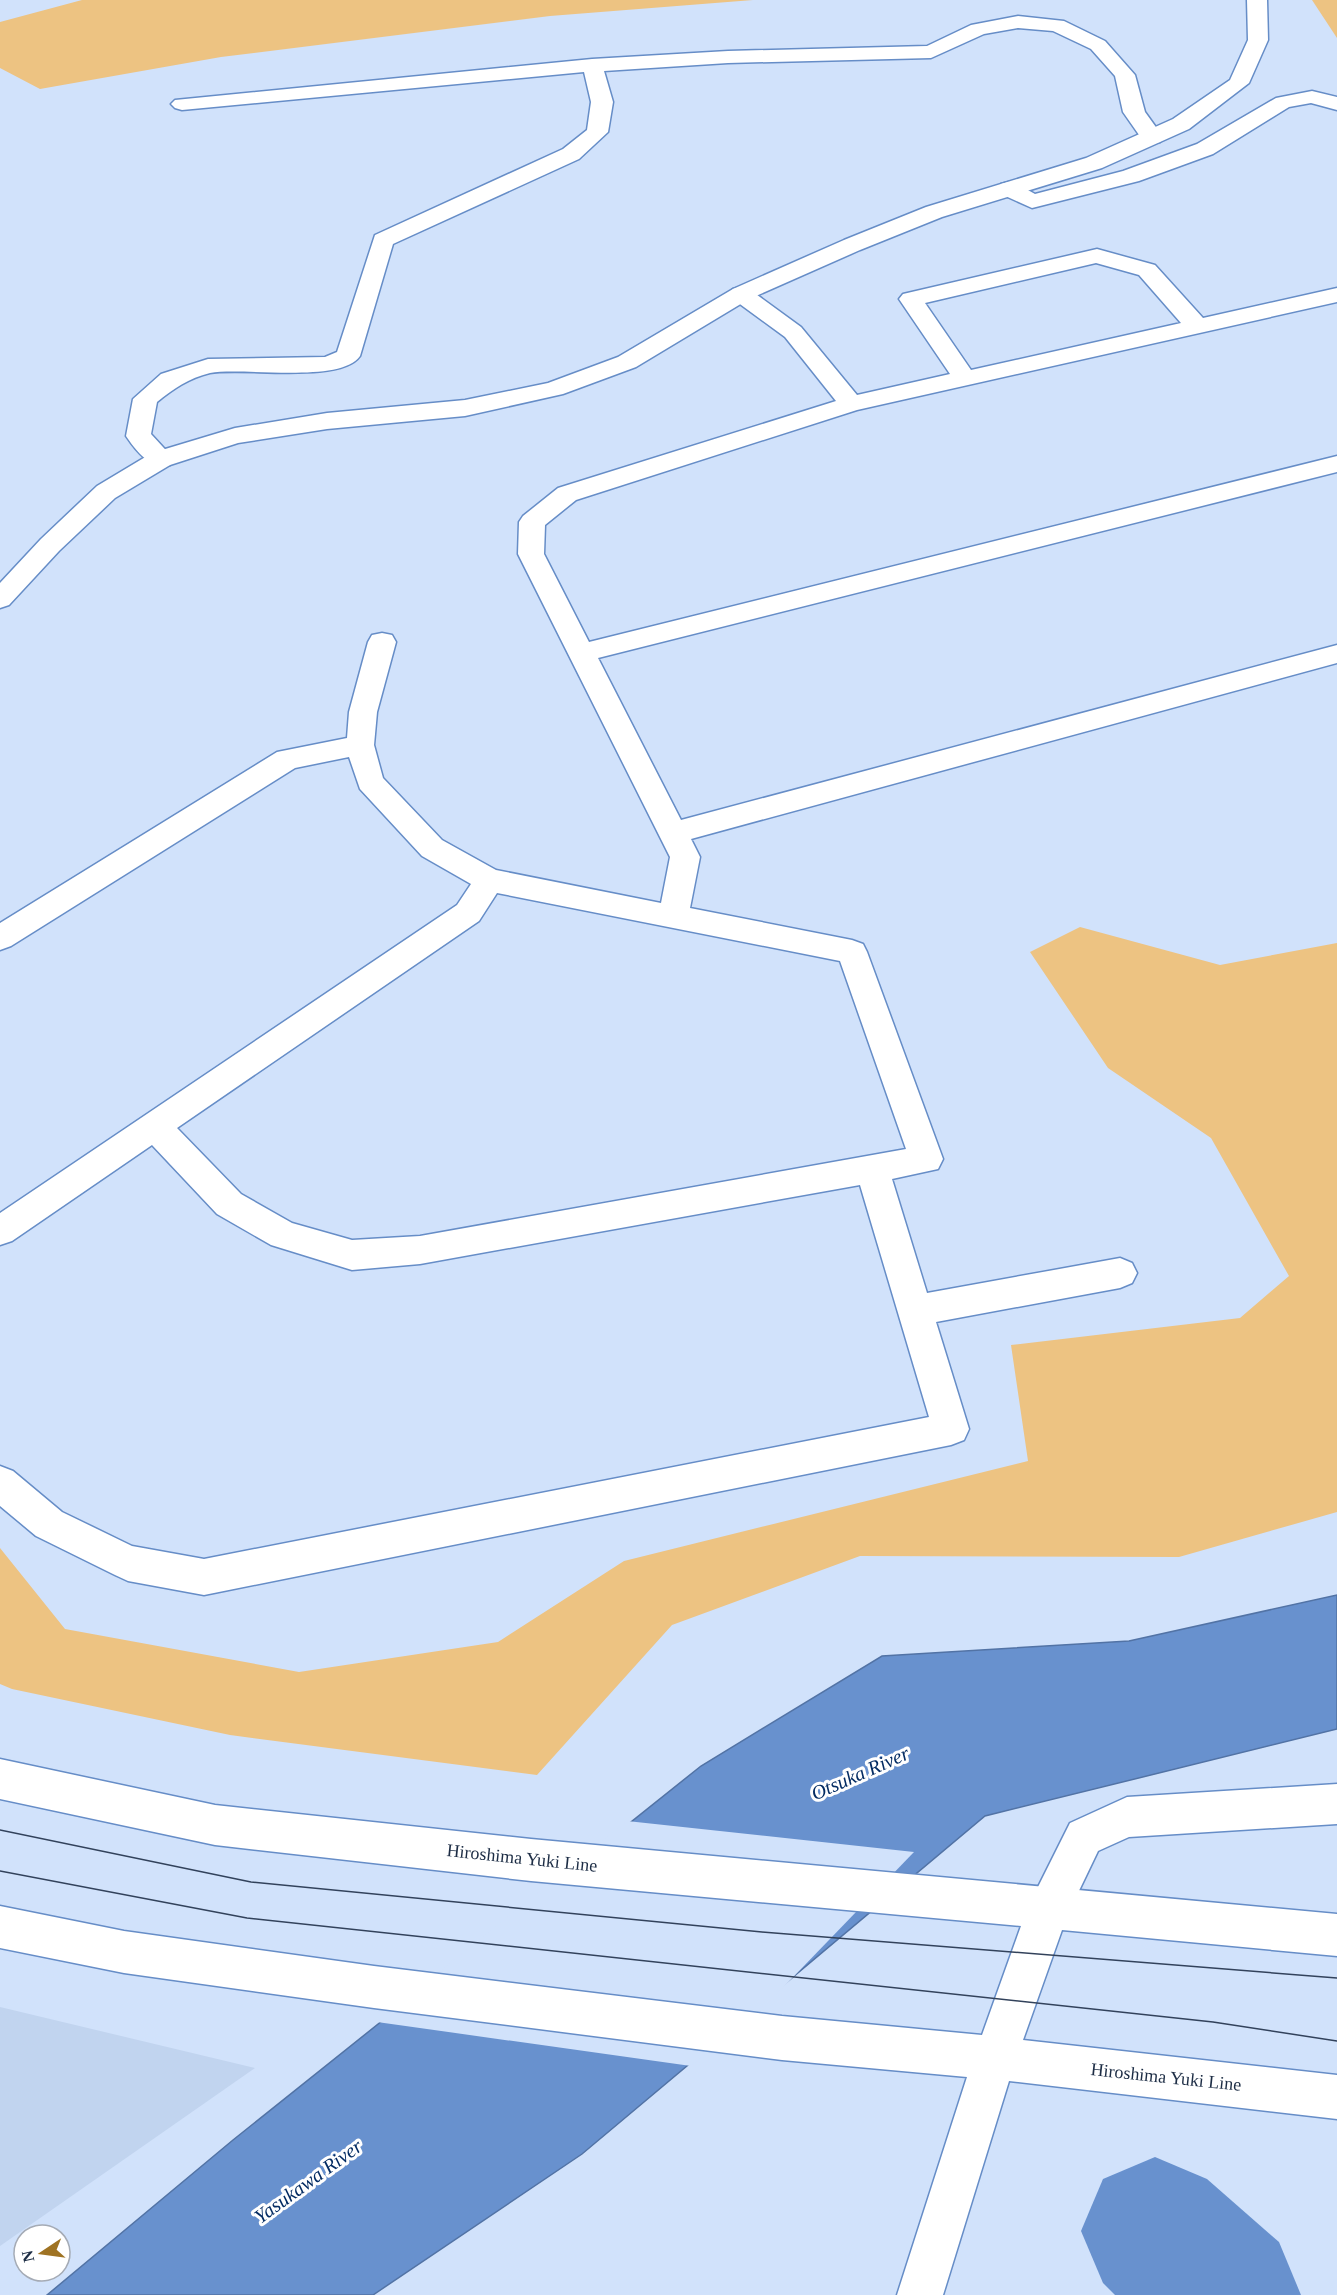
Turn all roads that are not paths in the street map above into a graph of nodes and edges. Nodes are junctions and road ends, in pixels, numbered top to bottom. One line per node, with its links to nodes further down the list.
1 (1257, 0): 5 (street)
2 (592, 65): 3 (street); 5 (street); 12 (street)
3 (182, 104)
4 (1337, 104): 6 (street)
5 (1152, 137): 6 (street)
6 (1009, 189): 7 (street)
7 (741, 294): 11 (street); 12 (street)
8 (1337, 295): 9 (street)
9 (1197, 326): 10 (street); 10 (street)
10 (965, 378): 11 (street)
11 (851, 404): 16 (street)
12 (161, 459): 14 (street)
13 (1337, 464): 16 (street)
14 (0, 599)
15 (382, 642): 18 (street)
16 (581, 653): 19 (street)
17 (1337, 654): 19 (street)
18 (360, 745): 20 (street); 22 (street)
19 (673, 833): 21 (street)
20 (489, 880): 21 (street); 23 (street)
21 (673, 917): 24 (street)
22 (0, 938)
23 (154, 1126): 24 (street); 25 (street)
24 (872, 1168): 27 (street)
25 (0, 1231)
26 (1120, 1273): 27 (street)
27 (914, 1311): 28 (street)
28 (0, 1483)
29 (0, 1779): 31 (street, Hiroshima Yuki Line)
30 (1337, 1804): 31 (street)
31 (1049, 1907): 33 (street, Hiroshima Yuki Line); 34 (street)
32 (0, 1927): 34 (street, Hiroshima Yuki Line)
33 (1337, 1935)
34 (995, 2058): 35 (street, Hiroshima Yuki Line); 36 (street)
35 (1337, 2097)
36 (920, 2295)

